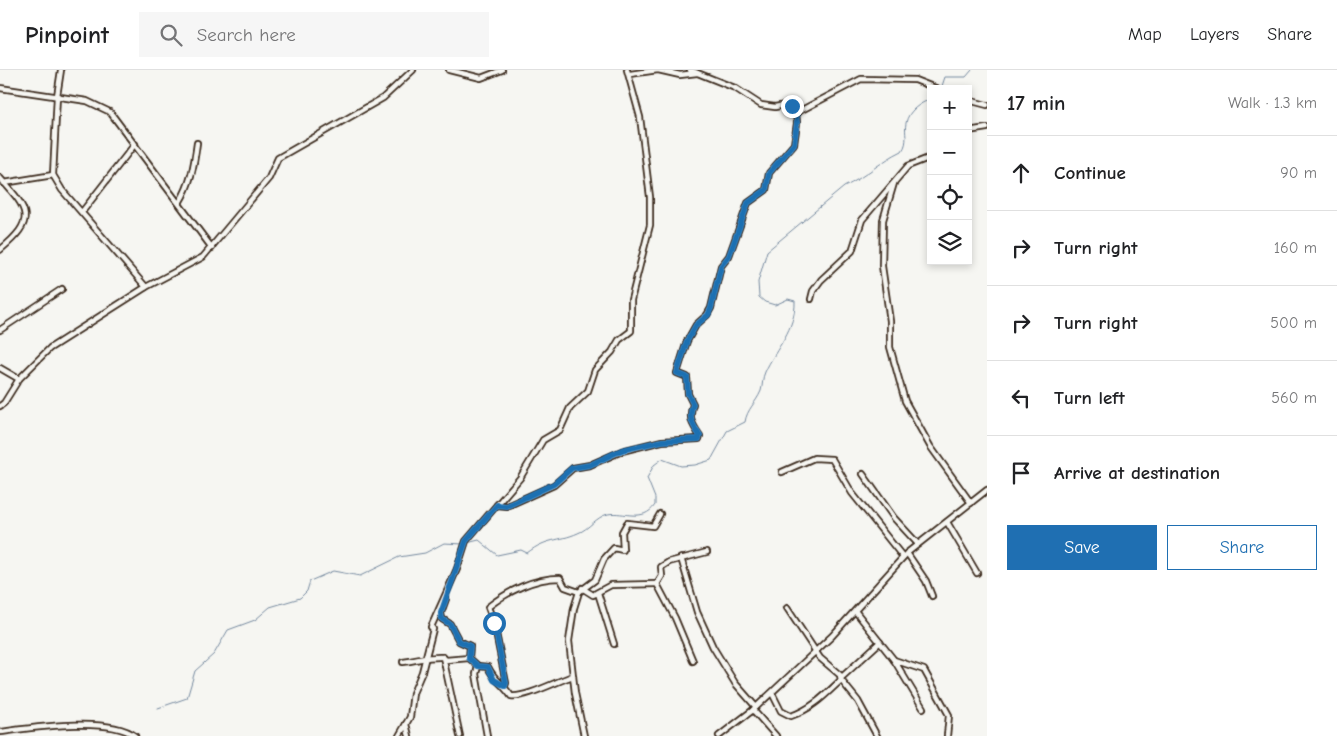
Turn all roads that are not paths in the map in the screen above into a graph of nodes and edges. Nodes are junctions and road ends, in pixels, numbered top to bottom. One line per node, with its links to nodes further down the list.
1 (61, 70): 10 (street)
2 (413, 70): 25 (street)
3 (449, 70): 4 (street)
4 (502, 70)
5 (690, 70): 7 (street)
6 (628, 72): 7 (street); 38 (street)
7 (697, 73): 13 (street)
8 (928, 85): 13 (street)
9 (0, 88): 10 (street)
10 (57, 96): 17 (street); 19 (street)
11 (972, 101): 12 (street)
12 (987, 105)
13 (796, 113): 38 (street)
14 (987, 128): 15 (street)
15 (972, 130)
16 (197, 143): 23 (street)
17 (136, 144): 23 (street); 24 (street)
18 (927, 159): 22 (street)
19 (53, 174): 21 (street); 24 (street)
20 (0, 178): 21 (street)
21 (4, 183): 26 (street)
22 (894, 183): 29 (street); 37 (street)
23 (179, 203): 25 (street)
24 (82, 212): 27 (street)
25 (212, 248): 27 (street)
26 (0, 250)
27 (146, 287): 32 (street)
28 (62, 289): 30 (street)
29 (811, 299)
30 (0, 330)
31 (0, 368): 32 (street)
32 (19, 380): 33 (street)
33 (0, 406)
34 (782, 472): 43 (street)
35 (863, 474): 41 (street)
36 (987, 490): 37 (street)
37 (971, 503): 40 (street)
38 (497, 505): 48 (street)
39 (660, 514): 47 (street)
40 (948, 522): 41 (street); 45 (street)
41 (918, 544): 43 (street)
42 (707, 552): 44 (street)
43 (905, 555): 50 (street); 52 (street)
44 (682, 558): 46 (street); 68 (street)
45 (977, 573)
46 (657, 584): 49 (street); 60 (street)
47 (580, 590): 49 (street); 63 (street); 65 (street)
48 (447, 592): 56 (street); 58 (street)
49 (592, 595): 54 (street)
50 (932, 596)
51 (787, 608): 55 (street)
52 (856, 612): 53 (street); 55 (street)
53 (880, 642): 59 (street); 64 (street)
54 (614, 644)
55 (816, 650): 64 (street); 66 (street)
56 (425, 656): 57 (street); 61 (street); 69 (street)
57 (443, 657): 58 (street); 74 (street)
58 (469, 658): 62 (street)
59 (894, 660): 67 (street); 80 (street)
60 (693, 661)
61 (403, 662)
62 (478, 666): 65 (street); 75 (street)
63 (573, 676): 65 (street); 76 (street)
64 (841, 679): 66 (street); 79 (street)
65 (505, 686)
66 (772, 693): 68 (street)
67 (923, 708)
68 (755, 709): 77 (street); 78 (street)
69 (406, 724): 72 (street); 73 (street)
70 (0, 732): 71 (street)
71 (135, 736)
72 (399, 736)
73 (409, 736)
74 (460, 736)
75 (487, 736)
76 (584, 736)
77 (720, 736)
78 (776, 736)
79 (877, 736)
80 (947, 736)

